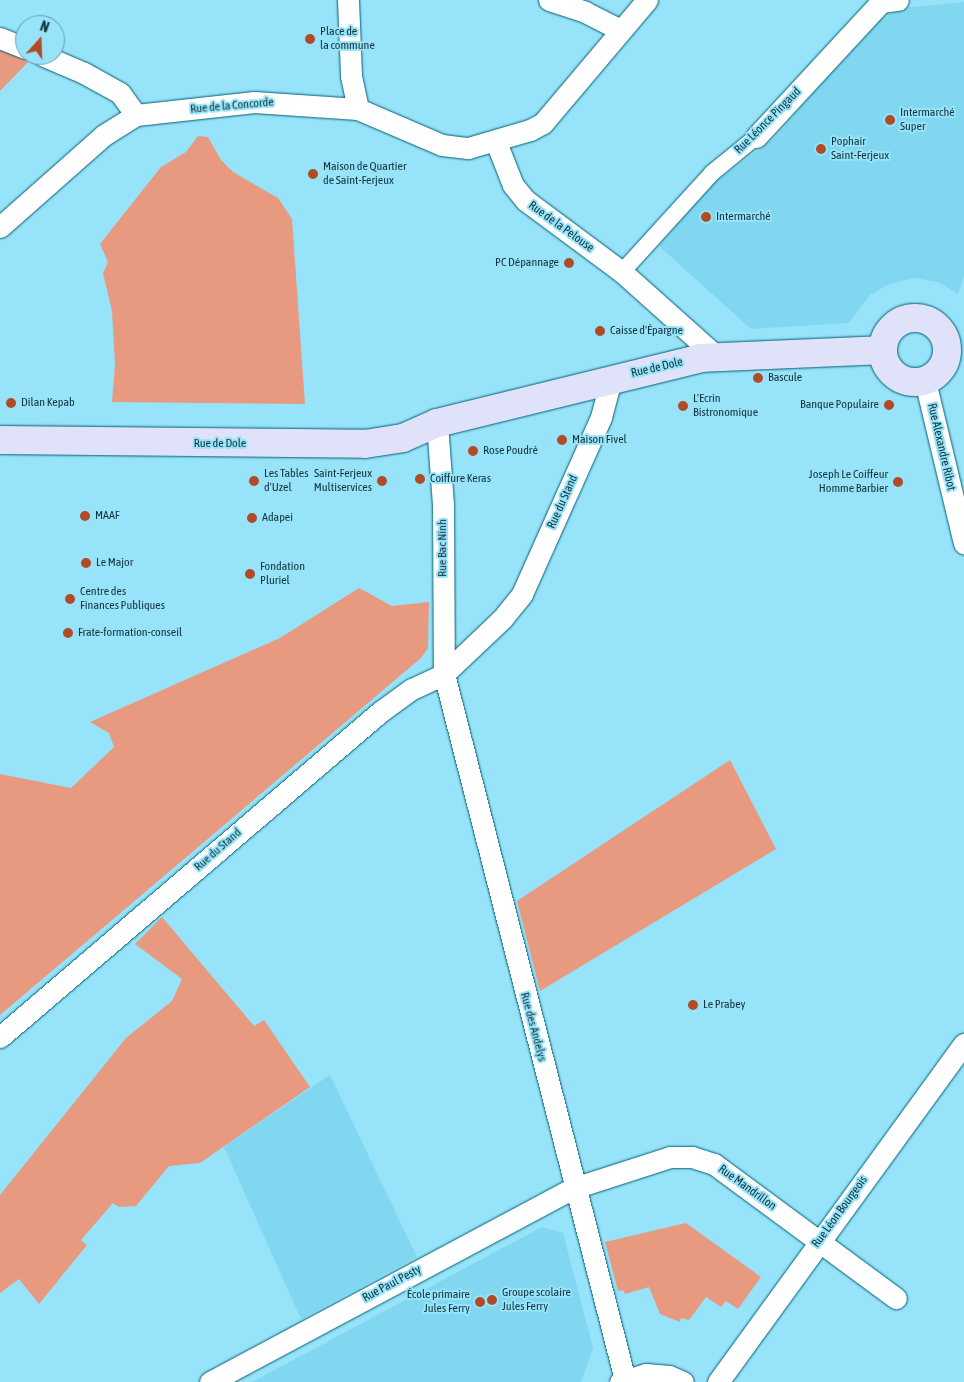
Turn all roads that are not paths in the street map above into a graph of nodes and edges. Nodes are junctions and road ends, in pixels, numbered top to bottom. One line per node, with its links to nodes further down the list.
1 (348, 0): 9 (street)
2 (549, 0): 5 (street)
3 (647, 0): 5 (street)
4 (898, 0): 11 (street, Rue Léonce Pingaud)
5 (620, 30): 12 (street)
6 (0, 38): 7 (street)
7 (15, 44)
8 (65, 64): 10 (street)
9 (358, 109): 10 (street, Rue de la Concorde); 12 (street, Rue de la Concorde)
10 (136, 115): 13 (street, Rue de la Concorde)
11 (756, 137): 14 (street, Rue Léonce Pingaud)
12 (496, 142): 14 (street, Rue de la Pelouse)
13 (0, 227)
14 (622, 272): 17 (street, Rue de la Pelouse)
15 (955, 347): 16 (main road); 19 (main road)
16 (882, 350): 17 (main road, Rue de Dole); 19 (main road)
17 (717, 357): 18 (main road, Rue de Dole)
18 (611, 379): 20 (main road, Rue de Dole); 24 (street, Rue du Stand)
19 (925, 381): 23 (street, Rue Alexandre Ribot)
20 (437, 423): 21 (main road, Rue de Dole); 22 (main road, Rue de Dole); 24 (street, Rue Bac Ninh)
21 (0, 424)
22 (0, 440)
23 (964, 543)
24 (444, 674): 25 (street, Rue du Stand); 27 (street, Rue des Andelys)
25 (0, 1037)
26 (964, 1044): 28 (street, Rue Léon Bourgeois)
27 (574, 1188): 28 (street, Rue Mandrillon); 30 (street, Rue des Andelys); 31 (street, Rue Paul Pesty)
28 (819, 1241): 29 (street, Rue Mandrillon); 33 (street, Rue Léon Bourgeois)
29 (896, 1298)
30 (622, 1381): 32 (street)
31 (210, 1382)
32 (683, 1382)
33 (718, 1382)

